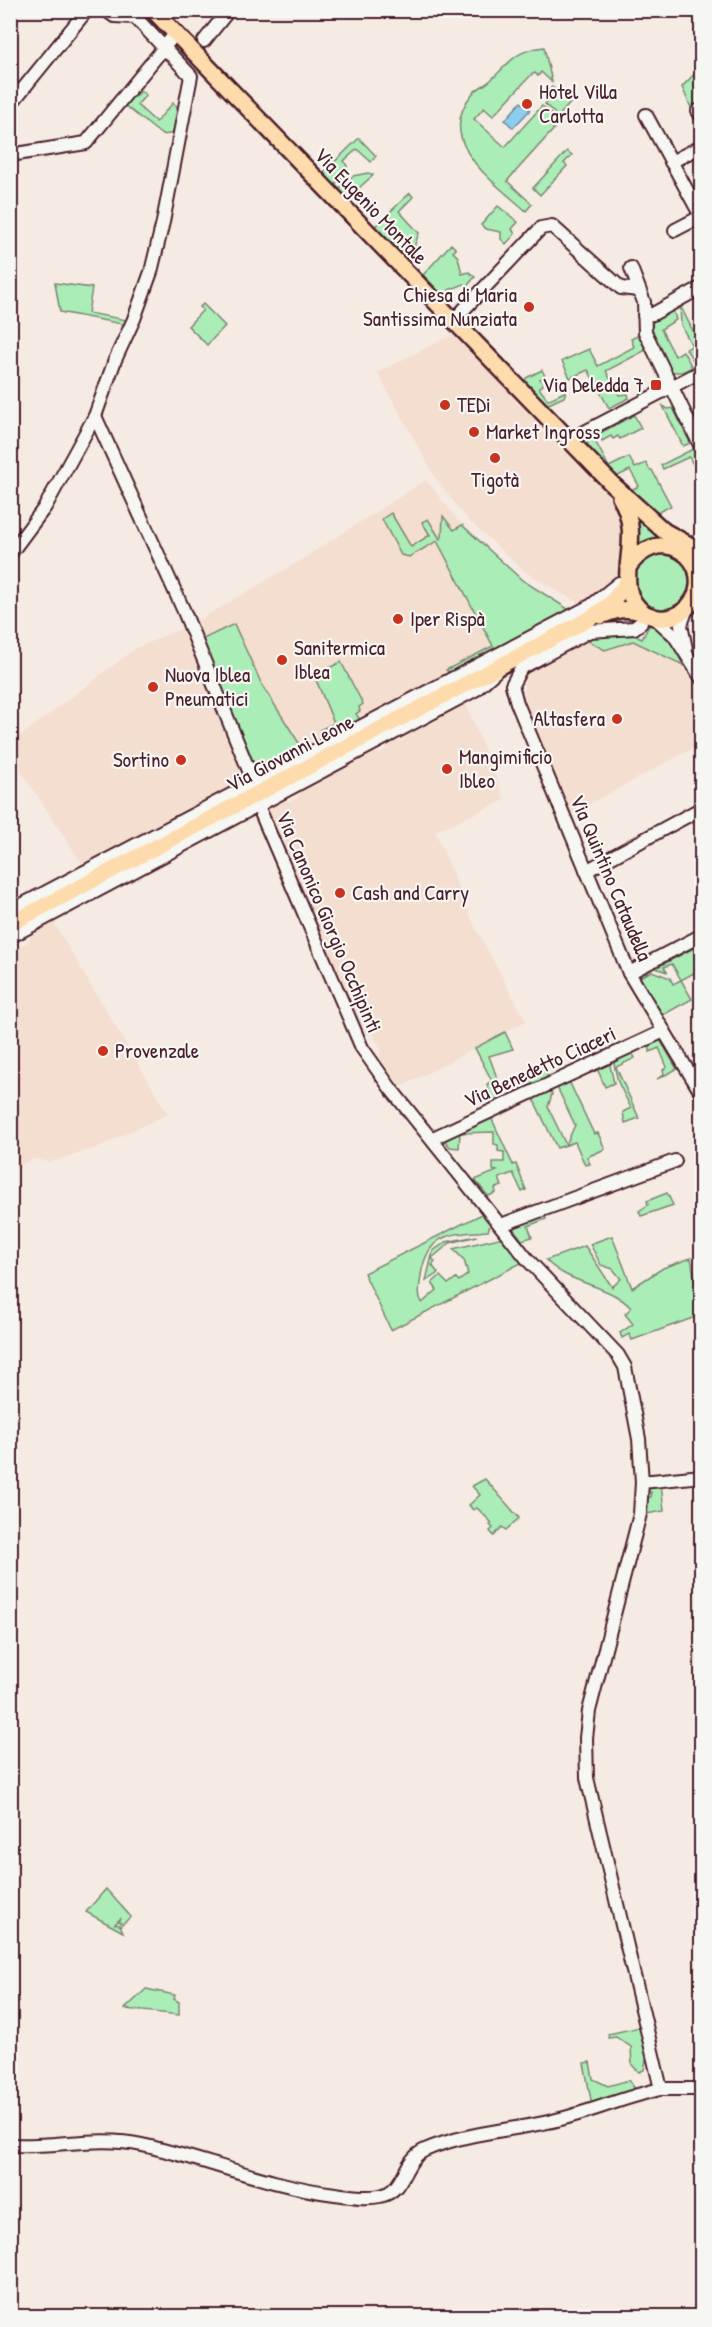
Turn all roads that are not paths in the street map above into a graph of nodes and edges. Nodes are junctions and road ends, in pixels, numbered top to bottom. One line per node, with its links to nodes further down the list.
1 (87, 10): 8 (street)
2 (106, 10): 7 (street)
3 (153, 10): 5 (main road, Via Eugenio Montale)
4 (229, 10): 6 (street)
5 (175, 34): 7 (street); 19 (main road, Via Eugenio Montale)
6 (204, 41)
7 (163, 46): 11 (street); 22 (street)
8 (10, 105)
9 (646, 115): 12 (street)
10 (702, 146): 12 (street)
11 (10, 155)
12 (671, 162): 13 (street)
13 (701, 217): 14 (street)
14 (675, 230)
15 (631, 268): 17 (street)
16 (702, 287): 18 (street)
17 (638, 290): 18 (street); 19 (street)
18 (644, 315): 21 (street)
19 (453, 321): 23 (main road, Via Eugenio Montale)
20 (702, 371): 21 (street)
21 (672, 387): 23 (street); 24 (street)
22 (95, 416): 27 (street); 36 (street)
23 (568, 440): 25 (main road, Via Eugenio Montale)
24 (702, 449)
25 (610, 483): 26 (main road); 28 (main road)
26 (685, 547): 28 (main road); 29 (main road)
27 (10, 555)
28 (628, 573): 31 (main road); 32 (main road); 36 (street)
29 (700, 585): 30 (main road)
30 (687, 609): 31 (main road); 33 (street)
31 (646, 618): 32 (main road); 33 (street); 39 (street, Via Quintino Cataudella)
32 (589, 619): 34 (main road, Via Giovanni Leone)
33 (694, 658): 35 (street)
34 (501, 665): 37 (street); 41 (main road, Via Giovanni Leone)
35 (701, 677)
36 (255, 783): 40 (street)
37 (258, 806): 43 (street); 47 (street, Via Canonico Giorgio Occhipinti)
38 (702, 808): 39 (street)
39 (586, 872): 44 (street, Via Quintino Cataudella)
40 (10, 911)
41 (10, 924)
42 (702, 935): 44 (street)
43 (10, 937)
44 (629, 973): 45 (street, Via Quintino Cataudella)
45 (664, 1032): 46 (street, Via Quintino Cataudella); 47 (street, Via Benedetto Ciaceri)
46 (702, 1094)
47 (433, 1138): 49 (street, Via Canonico Giorgio Occhipinti)
48 (675, 1161): 49 (street)
49 (501, 1225): 51 (street, Via Canonico Giorgio Occhipinti)
50 (702, 1476): 51 (street)
51 (642, 1482): 53 (street, Via Canonico Giorgio Occhipinti)
52 (702, 2089): 53 (street)
53 (661, 2090): 54 (street)
54 (10, 2145)

